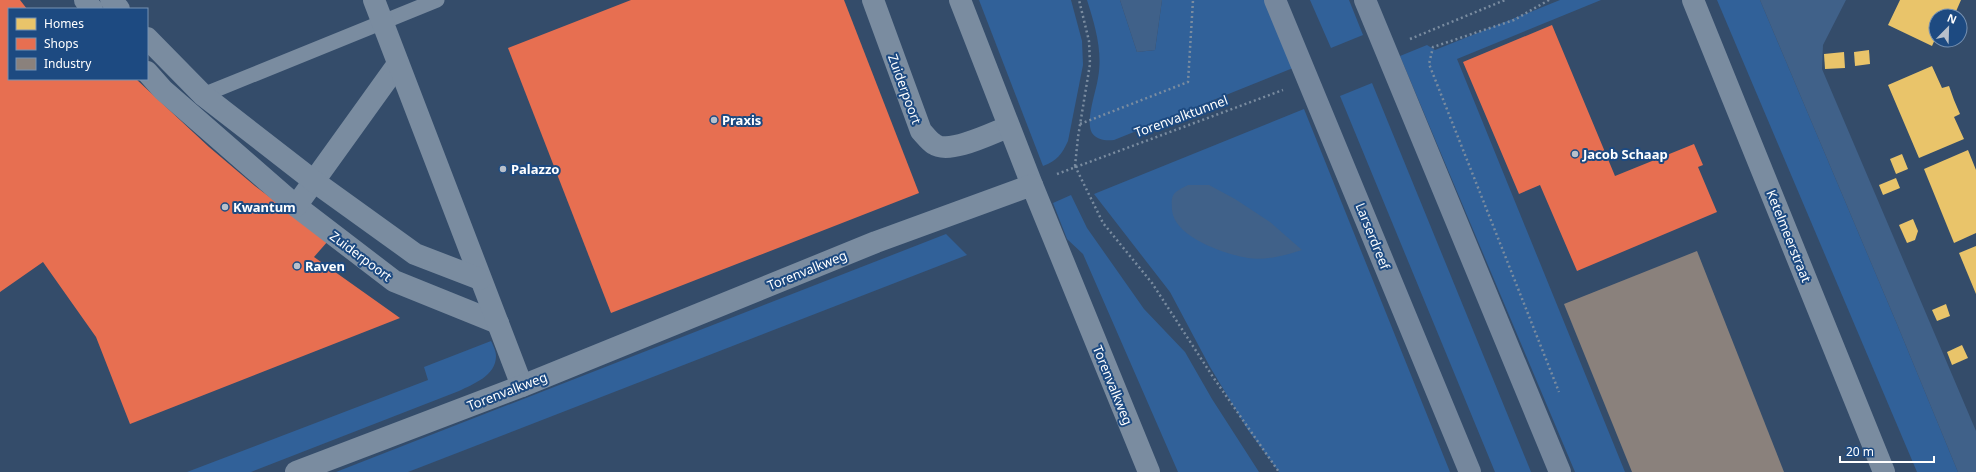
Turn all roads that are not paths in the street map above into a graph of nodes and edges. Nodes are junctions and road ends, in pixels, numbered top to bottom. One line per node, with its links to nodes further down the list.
1 (85, 0): 10 (street)
2 (111, 0): 11 (street)
3 (374, 0): 12 (street)
4 (438, 0): 12 (lane)
5 (873, 0): 17 (street, Zuiderpoort)
6 (960, 0): 17 (street)
7 (1275, 0): 26 (main road, Larserdreef)
8 (1365, 0): 27 (main road)
9 (1693, 0): 28 (street, Ketelmeerstraat)
10 (91, 8)
11 (118, 8)
12 (382, 21): 14 (street); 16 (lane)
13 (148, 39): 16 (street)
14 (398, 64): 18 (street); 21 (street)
15 (148, 73): 20 (street, Zuiderpoort)
16 (203, 95): 18 (street)
17 (1008, 127): 19 (street)
18 (315, 182): 20 (street); 21 (street)
19 (1032, 185): 23 (street, Torenvalkweg); 25 (street, Torenvalkweg)
20 (296, 206): 22 (street, Zuiderpoort)
21 (480, 279): 22 (street)
22 (498, 323): 23 (street)
23 (522, 386): 24 (street, Torenvalkweg)
24 (296, 472)
25 (1149, 472)
26 (1470, 472)
27 (1560, 472)
28 (1884, 472)

